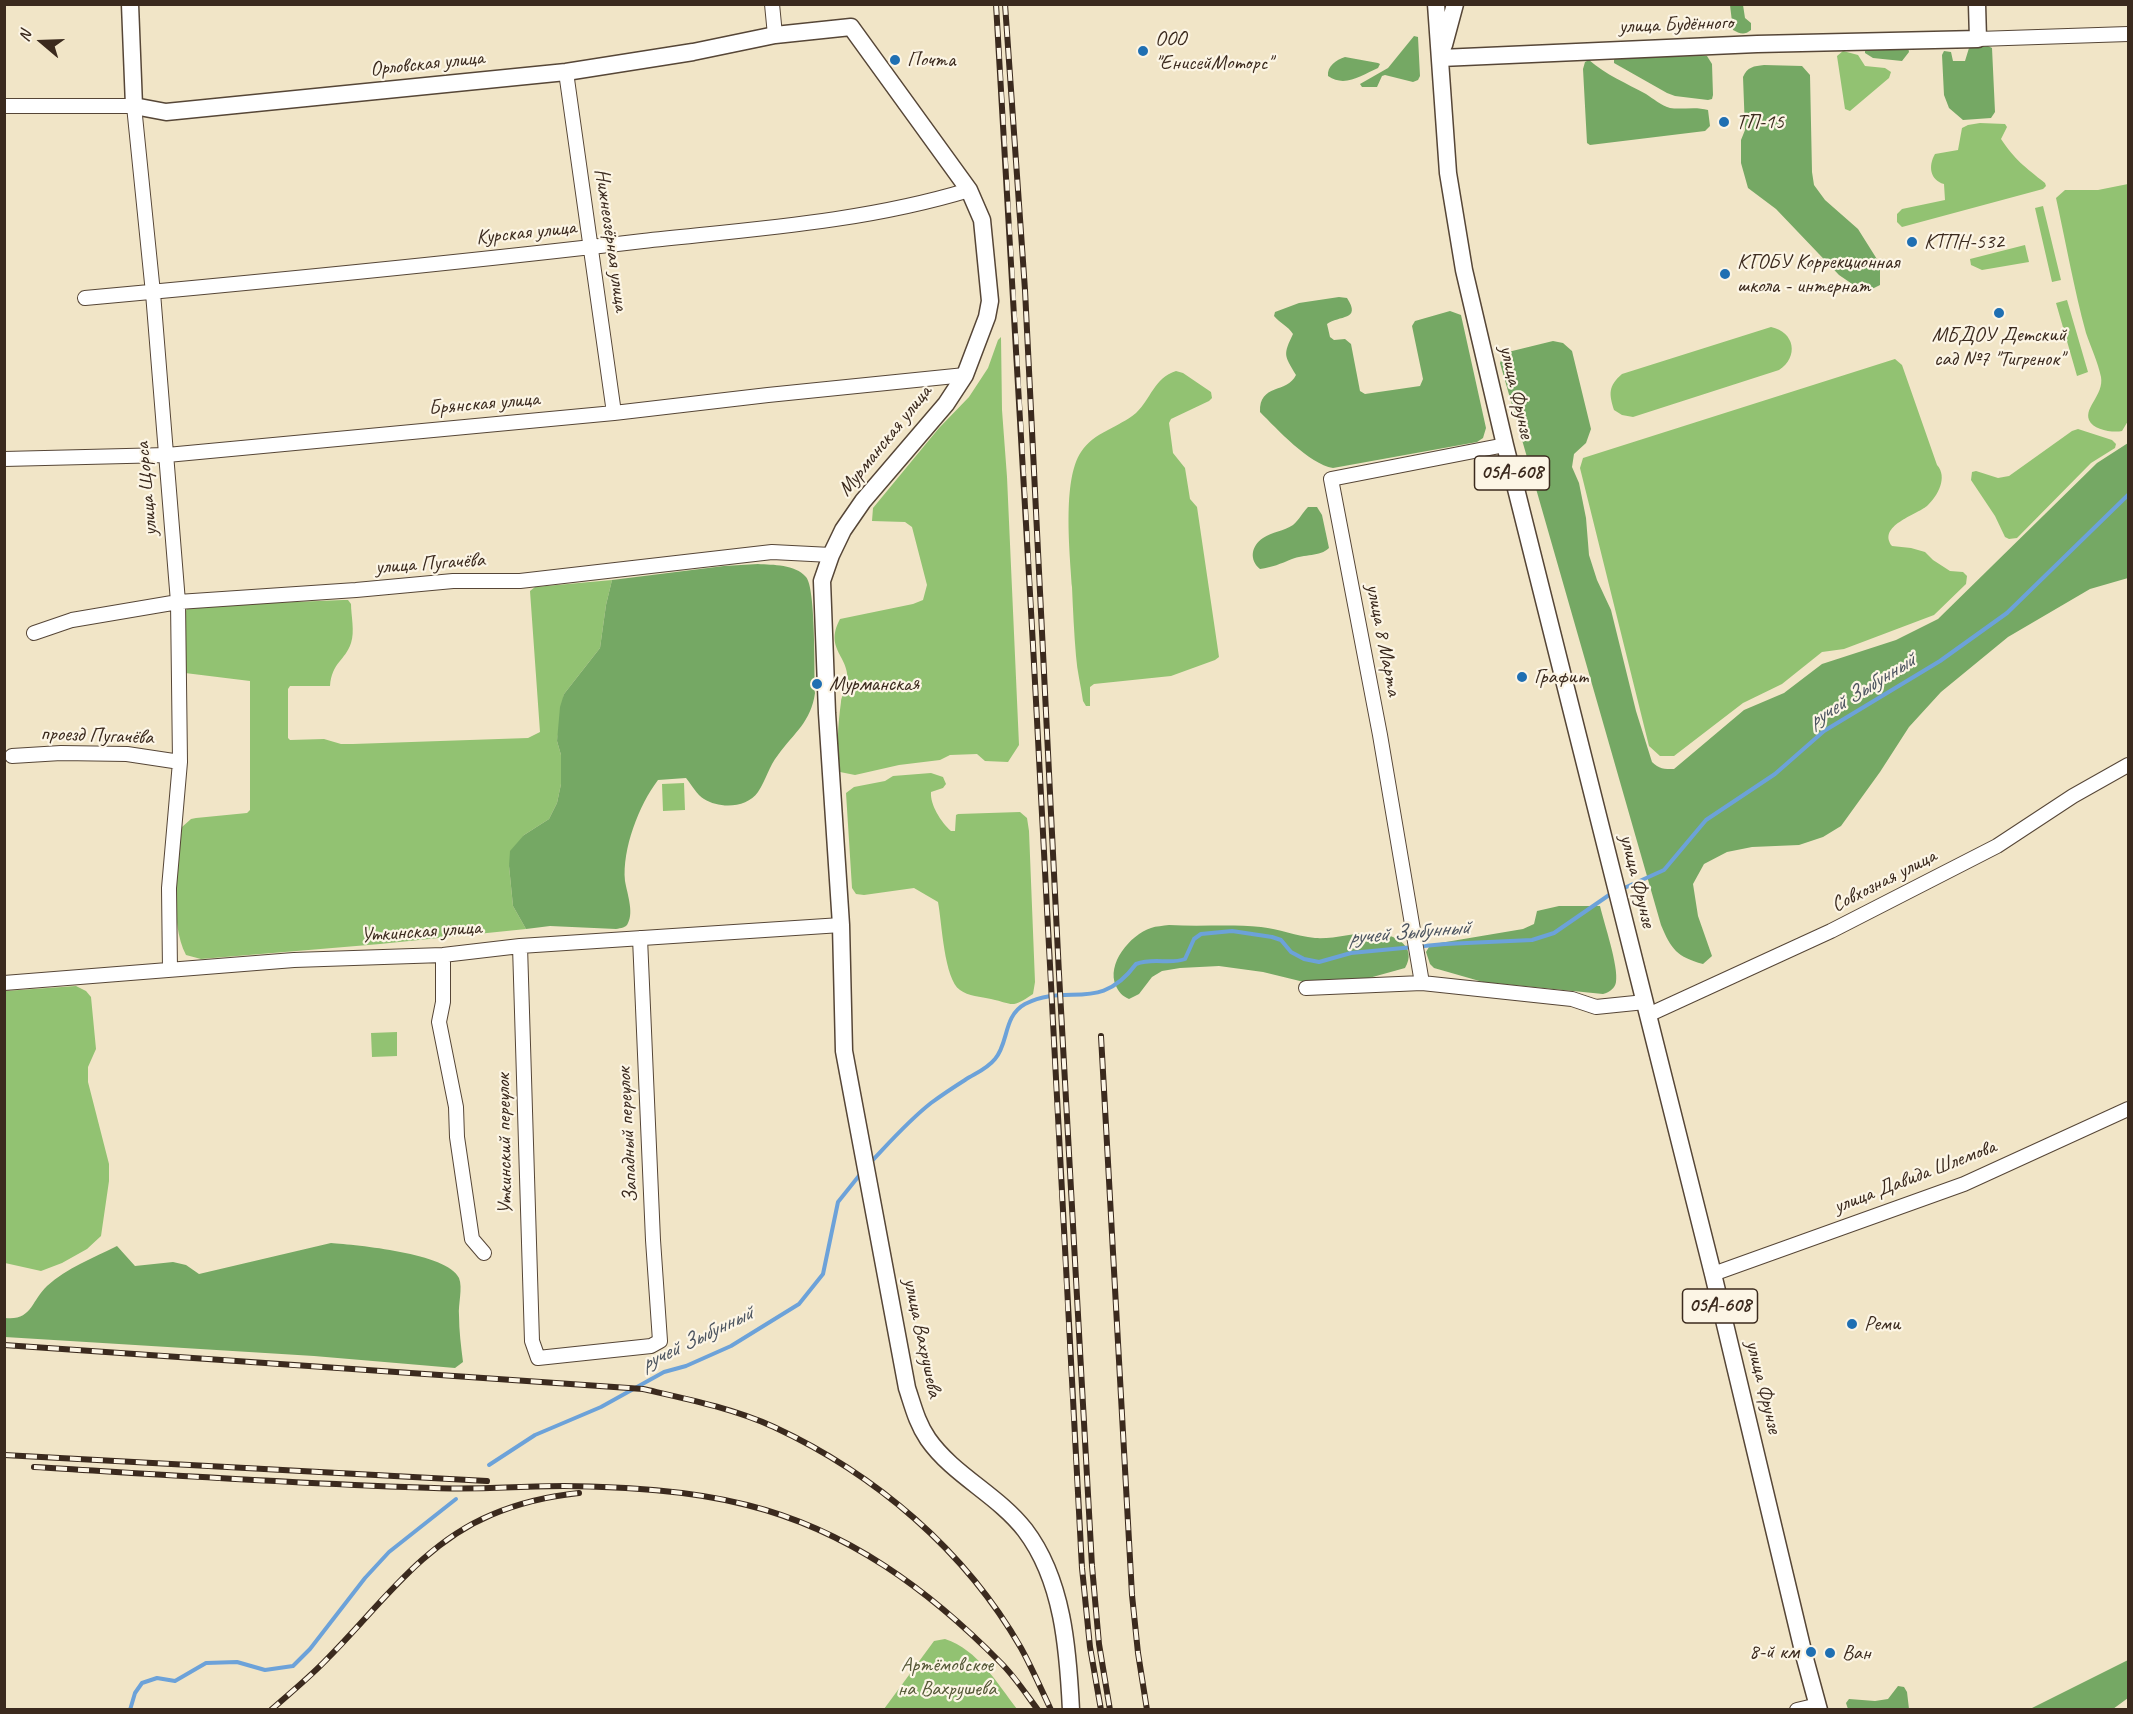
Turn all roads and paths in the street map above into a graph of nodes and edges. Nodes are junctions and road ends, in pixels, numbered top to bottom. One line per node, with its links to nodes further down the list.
1 (130, 4): 13 (main road, улица Щорса)
2 (772, 4): 8 (street)
3 (1436, 4): 10 (main road, улица Фрунзе / 05А-608)
4 (1455, 4): 10 (main road, улица Фрунзе / 05А-608)
5 (1977, 4): 9 (main road)
6 (851, 27): 8 (main road, Орловская улица); 14 (main road, Мурманская улица)
7 (2128, 34): 9 (street, улица Будённого)
8 (776, 35): 11 (main road, Орловская улица)
9 (1978, 39): 10 (main road, улица Будённого)
10 (1441, 57): 20 (main road, улица Фрунзе / 05А-608)
11 (566, 72): 13 (main road, Орловская улица); 15 (street, Нижнеозёрная улица)
12 (4, 106): 13 (street, Орловская улица)
13 (134, 106): 16 (street, улица Щорса)
14 (969, 190): 15 (street, Курская улица); 18 (main road, Мурманская улица)
15 (591, 247): 16 (street, Курская улица); 19 (street, Нижнеозёрная улица)
16 (153, 293): 17 (street, Курская улица); 21 (street, улица Щорса)
17 (85, 298)
18 (965, 375): 19 (street, Брянская улица); 23 (main road, Мурманская улица)
19 (614, 413): 21 (street, Брянская улица)
20 (1505, 445): 35 (street, улица 8 Марта); 37 (main road, улица Фрунзе / 05А-608)
21 (167, 454): 22 (street, Брянская улица); 24 (street, улица Щорса)
22 (4, 459)
23 (831, 555): 24 (street, улица Пугачёва); 29 (main road, Мурманская улица)
24 (178, 602): 25 (street, улица Пугачёва); 27 (street, улица Щорса)
25 (34, 633)
26 (12, 756): 27 (street, проезд Пугачёва)
27 (180, 762): 33 (street, улица Щорса)
28 (2128, 765): 37 (street, Совхозная улица)
29 (841, 926): 30 (street, Уткинская улица); 43 (main road, улица Вахрушева)
30 (640, 938): 31 (street, Уткинская улица); 41 (street, Западный переулок)
31 (520, 946): 32 (street, Уткинская улица); 41 (street, Уткинский переулок)
32 (443, 955): 33 (street, Уткинская улица); 39 (street)
33 (170, 970): 34 (street, Уткинская улица)
34 (4, 983)
35 (1422, 983): 36 (street); 37 (street)
36 (1306, 988)
37 (1646, 1008): 40 (main road, улица Фрунзе / 05А-608)
38 (2128, 1110): 40 (street, улица Давида Шлемова)
39 (484, 1253)
40 (1713, 1274): 42 (main road, улица Фрунзе / 05А-608)
41 (532, 1341)
42 (1819, 1707): 44 (street)
43 (1071, 1710)
44 (1797, 1710)

